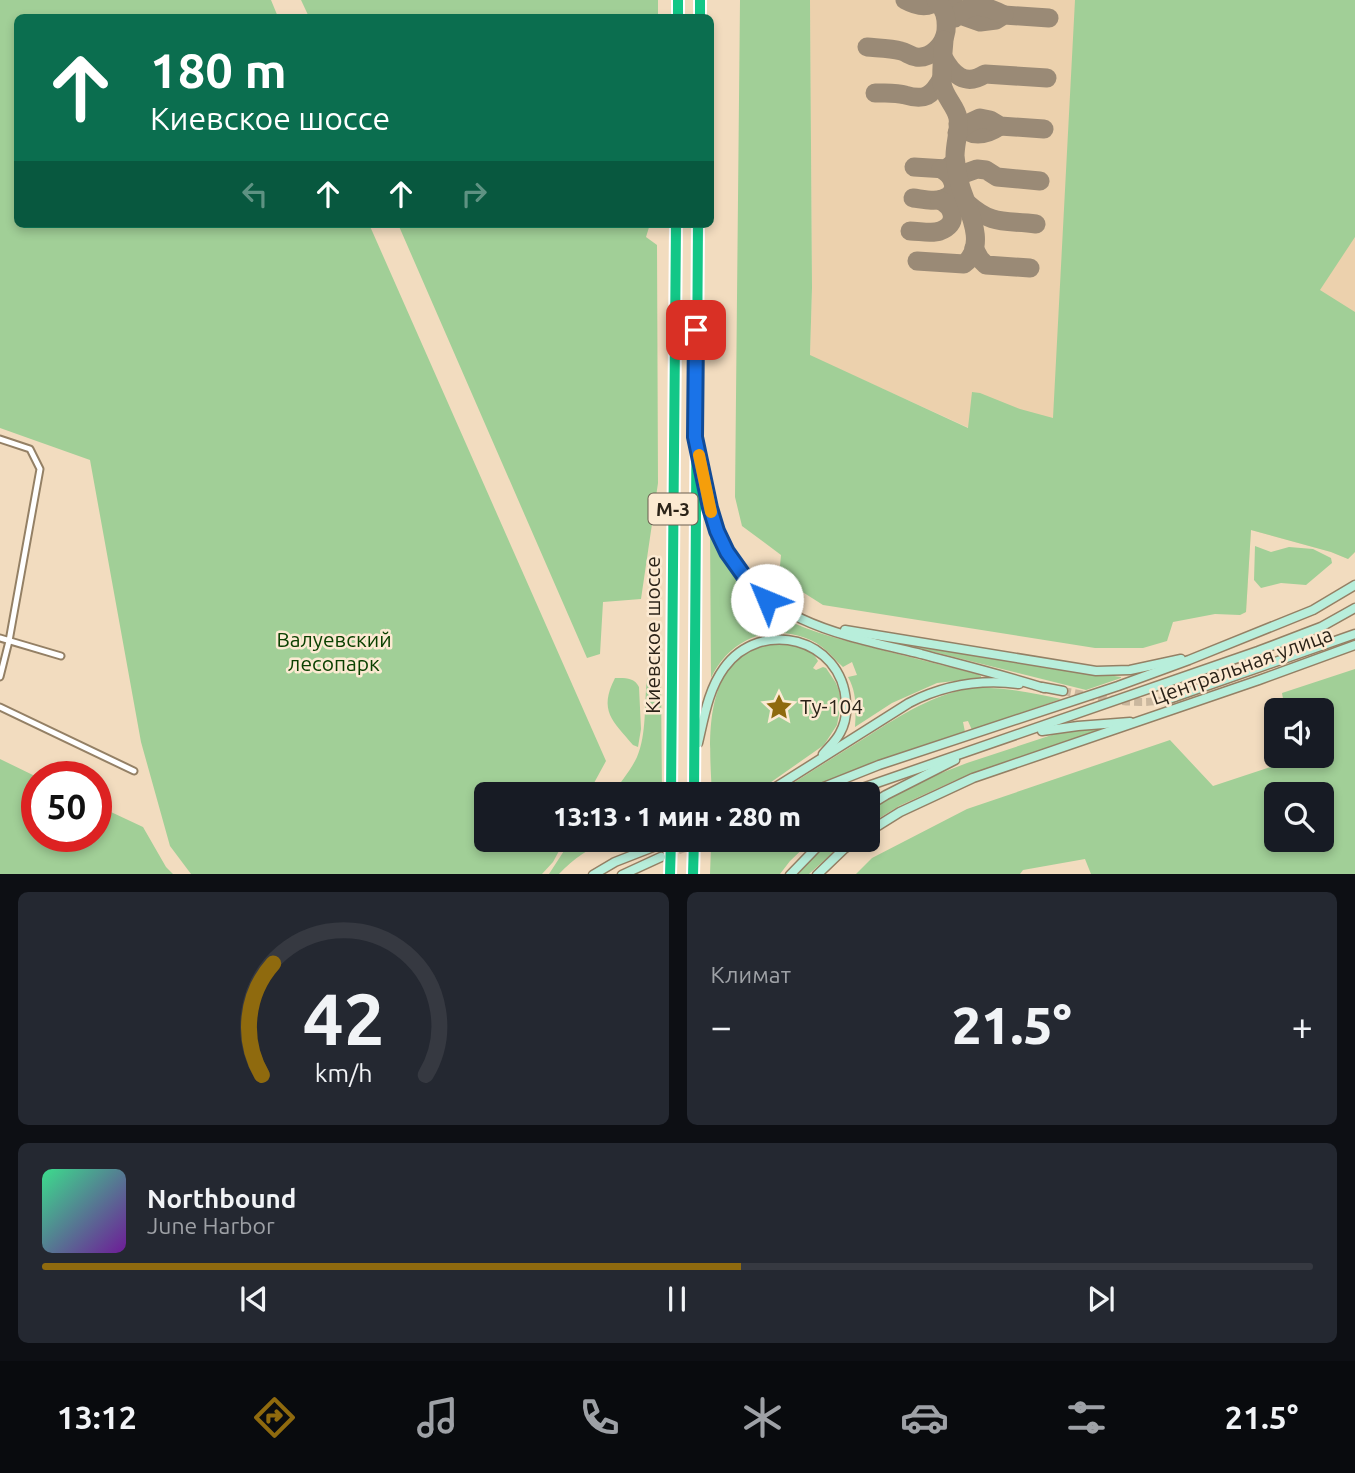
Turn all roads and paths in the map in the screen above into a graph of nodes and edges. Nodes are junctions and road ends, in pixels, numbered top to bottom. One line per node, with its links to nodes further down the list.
1 (676, 228): 25 (highway, Киевское шоссе / М-3)
2 (698, 228): 3 (highway, Киевское шоссе / М-3)
3 (695, 437): 7 (main road); 22 (highway, Киевское шоссе / М-3)
4 (0, 439): 10 (street)
5 (1355, 585): 12 (main road)
6 (1355, 608): 20 (main road)
7 (814, 625): 12 (main road); 15 (main road)
8 (1355, 634): 17 (main road, Центральная улица)
9 (0, 638): 10 (street)
10 (9, 641): 13 (street); 14 (street)
11 (1355, 645): 19 (main road, Центральная улица)
12 (1201, 655): 28 (main road)
13 (61, 656)
14 (0, 677)
15 (1044, 688): 16 (main road); 23 (main road)
16 (1063, 691)
17 (1169, 699)
18 (0, 707): 24 (street)
19 (1140, 721): 20 (main road); 31 (main road)
20 (1021, 734): 21 (main road)
21 (977, 748): 29 (main road); 30 (main road)
22 (695, 757): 23 (main road); 26 (highway, Киевское шоссе / М-3)
23 (818, 761): 27 (main road)
24 (134, 771)
25 (671, 782)
26 (694, 782)
27 (784, 782)
28 (836, 782)
29 (879, 782)
30 (880, 799)
31 (880, 824)
32 (640, 852): 38 (main road)
33 (667, 852): 40 (highway)
34 (694, 852): 41 (highway)
35 (812, 852): 42 (main road)
36 (841, 852): 43 (main road)
37 (660, 857): 39 (main road)
38 (593, 874)
39 (622, 874)
40 (670, 874)
41 (693, 874)
42 (790, 874)
43 (817, 874)

